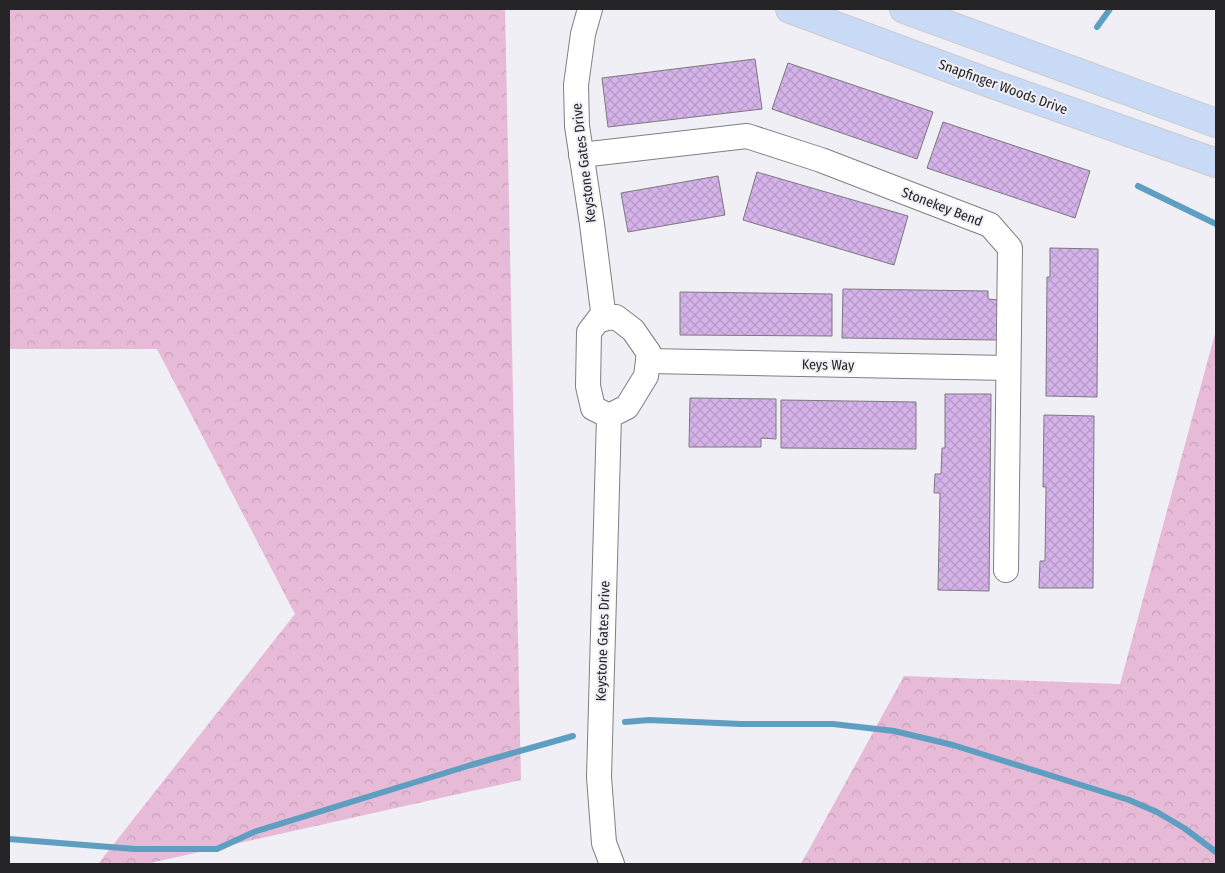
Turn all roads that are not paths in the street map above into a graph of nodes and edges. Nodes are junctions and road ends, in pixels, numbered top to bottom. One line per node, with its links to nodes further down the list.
1 (590, 9): 5 (street, Keystone Gates Drive)
2 (790, 9): 6 (main road, Snapfinger Woods Drive)
3 (904, 9): 4 (main road)
4 (1216, 123)
5 (582, 155): 7 (street, Keystone Gates Drive); 9 (street, Stonekey Bend)
6 (1216, 163)
7 (604, 319): 8 (street); 10 (street)
8 (648, 361): 9 (street, Keys Way); 10 (street)
9 (1008, 368): 11 (street, Stonekey Bend)
10 (609, 416): 12 (street, Keystone Gates Drive)
11 (1006, 570)
12 (612, 864)

